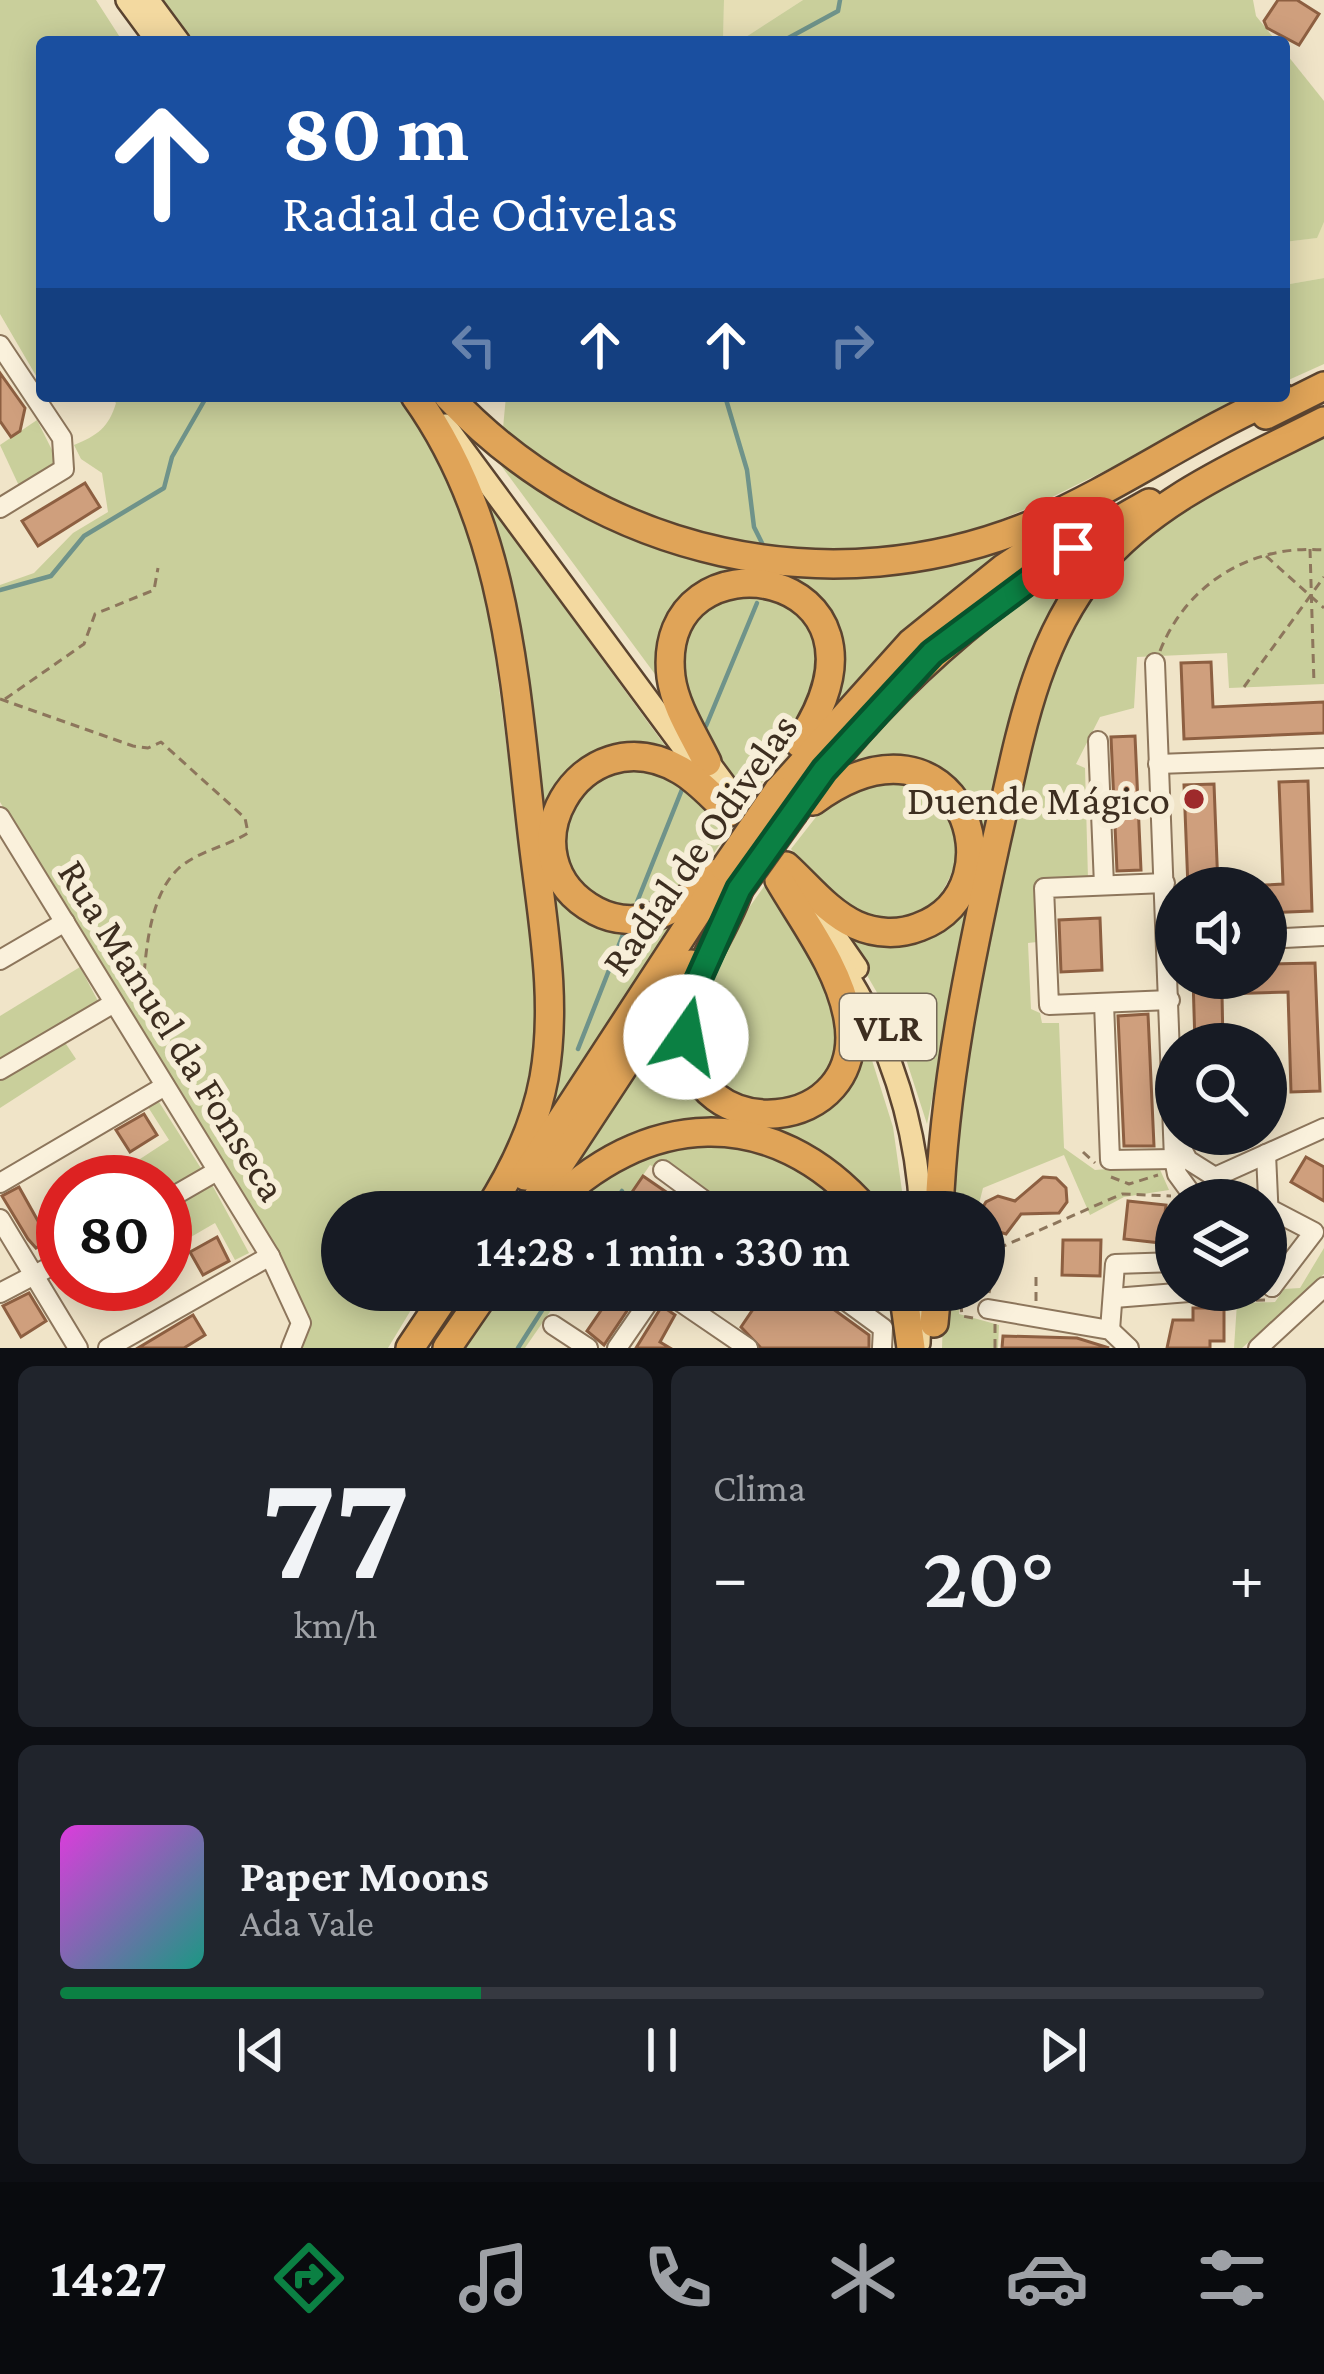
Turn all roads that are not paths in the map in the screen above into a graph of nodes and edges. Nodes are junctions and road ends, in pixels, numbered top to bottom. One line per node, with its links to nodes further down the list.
1 (127, 0): 3 (main road)
2 (148, 0): 4 (main road)
3 (154, 36)
4 (175, 36)
5 (0, 345): 8 (street)
6 (1324, 382): 7 (highway); 9 (highway, Radial de Odivelas)
7 (1290, 393)
8 (36, 400)
9 (1290, 401)
10 (38, 402): 19 (street)
11 (422, 402): 56 (highway)
12 (423, 402): 26 (main road)
13 (441, 402): 23 (main road)
14 (455, 402): 15 (highway)
15 (1268, 402)
16 (1287, 402): 25 (highway, Radial de Odivelas)
17 (1324, 411): 25 (highway, Radial de Odivelas)
18 (1324, 422): 64 (highway)
19 (0, 508)
20 (1155, 663): 24 (street)
21 (1098, 741): 32 (street)
22 (1324, 758): 24 (street)
23 (707, 762): 25 (highway); 29 (main road, VLR)
24 (1158, 764): 28 (street)
25 (786, 802): 29 (highway); 30 (highway, Radial de Odivelas, bridge)
26 (729, 812): 29 (main road, VLR); 30 (highway)
27 (0, 817): 33 (street, Rua Manuel da Fonseca)
28 (1164, 867)
29 (782, 873): 30 (highway); 62 (main road, VLR); 63 (main road, VLR)
30 (732, 879): 57 (highway, Radial de Odivelas); 58 (highway, Radial de Odivelas)
31 (1155, 883): 32 (street)
32 (1104, 885): 39 (street)
33 (65, 922): 36 (street); 38 (street, Rua Manuel da Fonseca)
34 (1324, 936): 35 (street)
35 (1287, 939)
36 (0, 960)
37 (1170, 1000): 39 (street); 40 (street)
38 (114, 1003): 41 (street); 42 (street, Rua Manuel da Fonseca)
39 (1104, 1003): 49 (street)
40 (1171, 1023)
41 (0, 1070)
42 (165, 1086): 51 (street, Rua Manuel da Fonseca); 54 (street)
43 (1324, 1128): 44 (street)
44 (1304, 1137): 45 (street); 46 (street)
45 (1287, 1145)
46 (1324, 1149)
47 (1174, 1155): 49 (street)
48 (1264, 1155): 53 (street)
49 (1174, 1159): 52 (street)
50 (663, 1170): 60 (street)
51 (218, 1171): 55 (street); 66 (street, Rua Manuel da Fonseca)
52 (1181, 1179)
53 (1224, 1179)
54 (0, 1183)
55 (192, 1186)
56 (498, 1191)
57 (516, 1191)
58 (541, 1191)
59 (569, 1191): 61 (highway)
60 (689, 1191)
61 (849, 1191)
62 (918, 1191)
63 (933, 1191)
64 (938, 1191)
65 (0, 1219): 69 (street)
66 (269, 1256): 89 (street); 90 (street, Rua Manuel da Fonseca)
67 (1155, 1263): 73 (street)
68 (36, 1271): 69 (street)
69 (32, 1273): 71 (street); 88 (street)
70 (1324, 1287): 99 (street)
71 (0, 1293)
72 (1155, 1296): 73 (street)
73 (1114, 1298): 85 (street)
74 (1005, 1310): 85 (street)
75 (421, 1311): 91 (highway)
76 (435, 1311): 92 (highway)
77 (462, 1311): 93 (highway)
78 (473, 1311): 94 (highway)
79 (644, 1311): 96 (street)
80 (692, 1311): 97 (street)
81 (854, 1311): 86 (street)
82 (907, 1311): 98 (highway)
83 (919, 1311): 98 (main road)
84 (553, 1325): 95 (street)
85 (1110, 1330): 87 (street)
86 (883, 1338)
87 (1128, 1347)
88 (77, 1348)
89 (108, 1348)
90 (291, 1348)
91 (397, 1348)
92 (410, 1348)
93 (436, 1348)
94 (447, 1348)
95 (588, 1348)
96 (617, 1348)
97 (748, 1348)
98 (915, 1348)
99 (1258, 1348)

